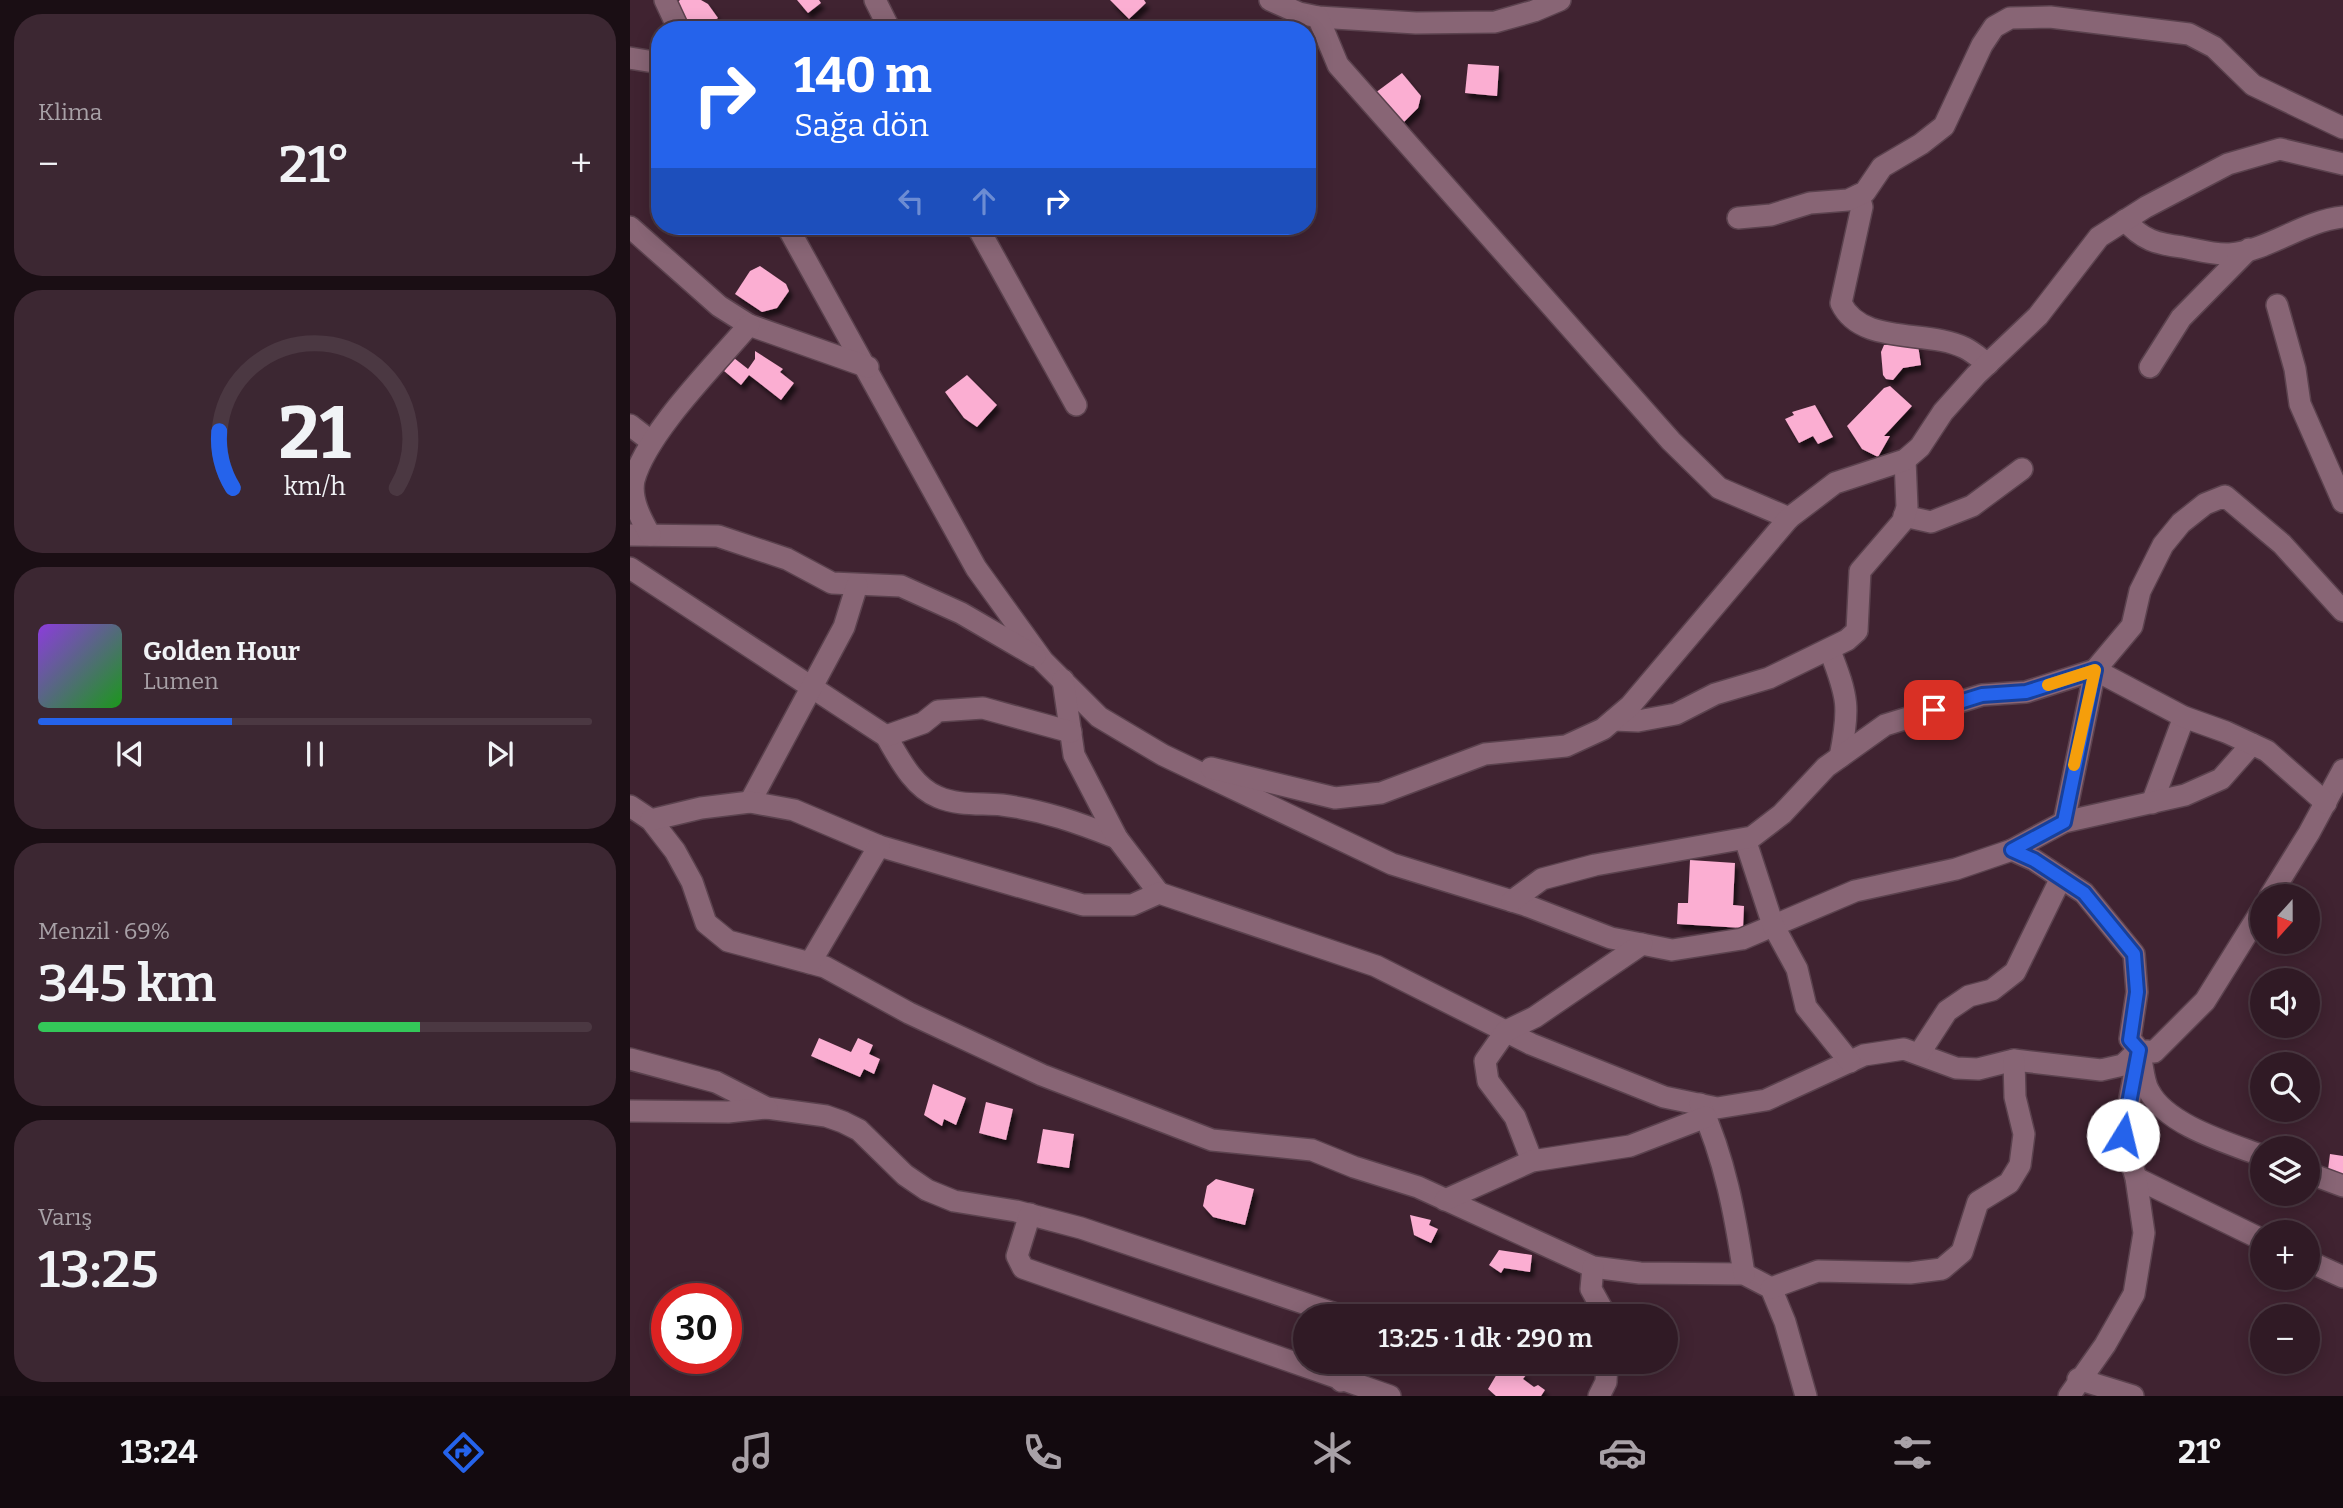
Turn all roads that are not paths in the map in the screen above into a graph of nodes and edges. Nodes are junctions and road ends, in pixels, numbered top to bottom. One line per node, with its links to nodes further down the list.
1 (665, 0): 7 (street)
2 (875, 0): 8 (street)
3 (1271, 0): 6 (street)
4 (1560, 0): 6 (street)
5 (1999, 0): 9 (street)
6 (1318, 17): 34 (street)
7 (675, 21)
8 (886, 21)
9 (2003, 22): 12 (street); 14 (street)
10 (630, 58): 11 (street)
11 (651, 62)
12 (2343, 128)
13 (2343, 164): 17 (street)
14 (1859, 195): 16 (street); 24 (street)
15 (2343, 217): 21 (street)
16 (1738, 218)
17 (2125, 220): 21 (street); 24 (street)
18 (630, 227): 23 (street)
19 (792, 235): 26 (street)
20 (982, 235): 27 (street)
21 (2249, 249): 25 (street)
22 (2277, 305): 32 (street)
23 (748, 325): 26 (street); 29 (street)
24 (1988, 364): 30 (street)
25 (2150, 367)
26 (868, 368): 40 (street)
27 (1076, 405)
28 (630, 425): 29 (street)
29 (652, 442): 35 (street)
30 (1905, 460): 33 (street); 34 (street)
31 (2022, 469): 33 (street)
32 (2343, 502)
33 (1905, 516): 39 (street)
34 (1789, 518): 45 (street)
35 (640, 535): 37 (street)
36 (630, 568): 43 (street)
37 (857, 585): 40 (street); 43 (street)
38 (2343, 611): 41 (street)
39 (1829, 651): 45 (street); 50 (street)
40 (1043, 661): 42 (street)
41 (2095, 670): 44 (street); 50 (street); 57 (street)
42 (1063, 680): 46 (street); 49 (street)
43 (810, 686): 47 (street); 52 (street)
44 (2184, 717): 48 (street); 53 (street)
45 (1614, 720): 49 (street)
46 (1071, 732): 47 (street); 58 (street)
47 (886, 736): 58 (street)
48 (2252, 744): 53 (street); 54 (street)
49 (1163, 755): 65 (street)
50 (1840, 757): 59 (street)
51 (2343, 770): 54 (street)
52 (750, 802): 56 (street); 60 (street)
53 (2152, 803): 57 (street)
54 (2326, 803): 63 (street)
55 (630, 806): 56 (street)
56 (650, 820): 69 (street)
57 (2064, 822): 61 (street)
58 (1117, 838): 64 (street)
59 (1745, 839): 65 (street); 66 (street)
60 (879, 846): 64 (street); 69 (street)
61 (2012, 850): 62 (street); 66 (street)
62 (2061, 878): 71 (street); 72 (street)
63 (2277, 884)
64 (1159, 893): 70 (street)
65 (1512, 901): 68 (street)
66 (1773, 925): 68 (street); 75 (street)
67 (2250, 929): 71 (street)
68 (1642, 944): 70 (street)
69 (810, 963): 84 (street)
70 (1506, 1031): 77 (street); 80 (street)
71 (2139, 1050): 74 (street); 79 (street); 82 (street)
72 (1919, 1054): 74 (street); 75 (street)
73 (630, 1059): 76 (street)
74 (2014, 1060): 91 (street)
75 (1850, 1062): 77 (street)
76 (767, 1108): 78 (street); 85 (street)
77 (1703, 1110): 80 (street); 89 (street)
78 (630, 1111)
79 (2250, 1151)
80 (1532, 1161): 84 (street)
81 (2320, 1177): 83 (street)
82 (2136, 1178): 86 (street); 97 (street)
83 (2343, 1186)
84 (1445, 1199): 87 (street)
85 (1030, 1214): 92 (street); 94 (street)
86 (2250, 1234)
87 (1593, 1266): 89 (street); 93 (street)
88 (2320, 1266): 90 (street)
89 (1744, 1273): 91 (street)
90 (2343, 1277)
91 (1771, 1288): 100 (street)
92 (1306, 1304)
93 (1599, 1304)
94 (1293, 1354)
95 (1350, 1374): 98 (street)
96 (1606, 1374): 99 (street)
97 (2073, 1388): 101 (street)
98 (1390, 1396)
99 (1599, 1396)
100 (1806, 1396)
101 (2133, 1396)

